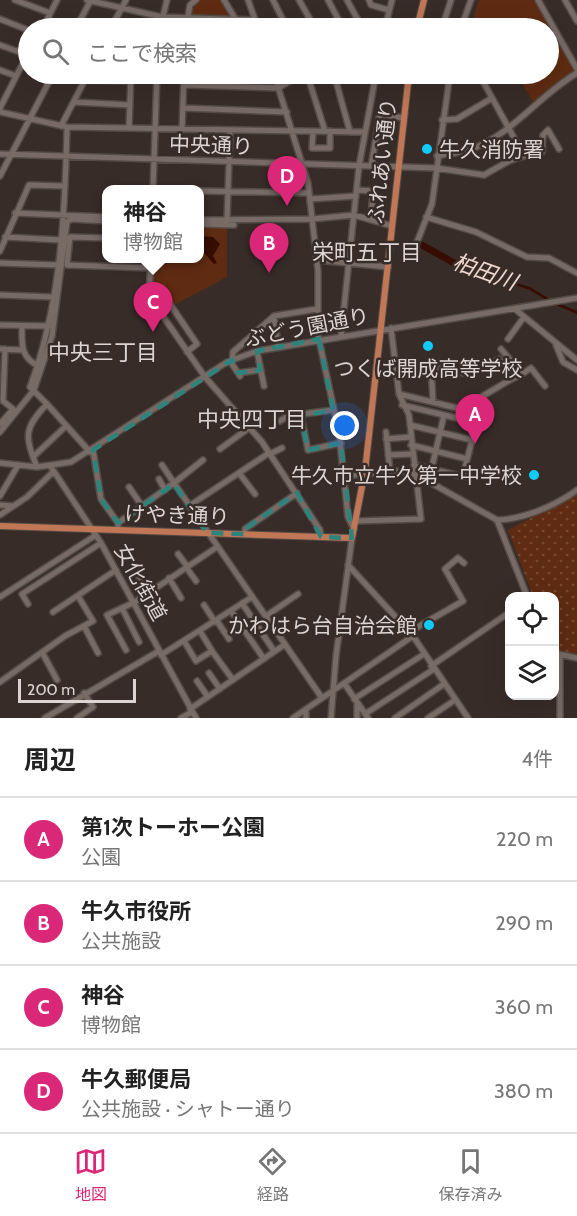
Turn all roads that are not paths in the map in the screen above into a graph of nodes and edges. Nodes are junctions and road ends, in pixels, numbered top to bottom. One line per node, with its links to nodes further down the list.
1 (15, 0): 22 (street)
2 (57, 0): 22 (street)
3 (89, 0): 20 (street); 25 (street)
4 (126, 0): 20 (street)
5 (167, 0): 23 (street)
6 (196, 0): 28 (street)
7 (224, 0): 29 (street)
8 (248, 0): 30 (street)
9 (273, 0): 31 (street)
10 (299, 0): 32 (street)
11 (328, 0): 33 (street)
12 (347, 0): 34 (street)
13 (369, 0): 21 (street)
14 (392, 0): 21 (street)
15 (424, 0): 36 (main road)
16 (451, 0): 37 (street)
17 (471, 0): 38 (street)
18 (538, 0): 39 (street)
19 (565, 0): 41 (street)
20 (122, 8): 23 (street); 26 (street)
21 (389, 10): 35 (street)
22 (50, 14): 24 (street)
23 (162, 17): 27 (street)
24 (48, 18)
25 (81, 18)
26 (116, 18)
27 (174, 18)
28 (186, 18)
29 (235, 18)
30 (254, 18)
31 (281, 18)
32 (309, 18)
33 (338, 18)
34 (357, 18)
35 (387, 18)
36 (420, 18)
37 (445, 18)
38 (465, 18)
39 (548, 18)
40 (0, 20): 42 (street)
41 (577, 21)
42 (18, 26)
43 (559, 38): 47 (street)
44 (0, 45): 45 (street)
45 (18, 51)
46 (0, 70): 49 (street)
47 (577, 71): 75 (street)
48 (18, 72): 49 (street)
49 (16, 76): 64 (street)
50 (48, 84): 72 (street)
51 (83, 84): 66 (street)
52 (131, 84): 67 (street)
53 (157, 84): 77 (street)
54 (278, 84): 63 (street)
55 (284, 84): 63 (street)
56 (311, 84): 80 (street)
57 (337, 84): 83 (street)
58 (374, 84): 84 (street)
59 (408, 84): 71 (main road, ふれあい通り)
60 (448, 84): 73 (street)
61 (484, 84): 65 (street)
62 (184, 85): 63 (street); 68 (street)
63 (279, 87): 70 (street)
64 (3, 94): 69 (street)
65 (492, 98): 73 (street); 75 (street)
66 (74, 102): 67 (street); 74 (street)
67 (130, 105): 76 (street)
68 (183, 108): 70 (street); 78 (street)
69 (0, 110): 72 (street)
70 (287, 112): 79 (street)
71 (403, 118): 95 (street); 96 (main road, ふれあい通り)
72 (29, 119): 74 (street); 88 (street)
73 (442, 120): 90 (street)
74 (64, 126): 76 (street); 89 (street)
75 (508, 127): 90 (street); 97 (street, 中央通り)
76 (129, 128): 77 (street)
77 (155, 129): 78 (street); 91 (street)
78 (182, 130): 81 (street)
79 (293, 131): 81 (street); 82 (street); 93 (street)
80 (327, 131): 82 (street); 82 (street); 83 (street)
81 (230, 132): 92 (street)
82 (313, 132)
83 (350, 132): 84 (street)
84 (365, 132): 94 (street)
85 (559, 149): 86 (street)
86 (542, 152)
87 (0, 154): 88 (street, 中央通り)
88 (11, 154): 89 (street, 中央通り); 98 (street)
89 (66, 156): 91 (street, 中央通り); 100 (street)
90 (437, 156): 97 (street)
91 (154, 159): 92 (street, 中央通り); 99 (street)
92 (229, 162): 93 (street, 中央通り); 102 (street)
93 (304, 165): 94 (street, 中央通り); 104 (street)
94 (359, 166): 95 (street, 中央通り); 103 (street)
95 (371, 167): 96 (street, 中央通り)
96 (398, 167): 97 (street, 中央通り); 116 (main road, ふれあい通り)
97 (436, 168): 108 (street)
98 (0, 177)
99 (153, 185)
100 (65, 186): 105 (street); 106 (street)
101 (204, 191): 102 (street)
102 (228, 192): 104 (street); 113 (street)
103 (356, 193): 104 (street); 107 (street); 112 (street)
104 (309, 196): 111 (street)
105 (15, 213): 106 (street); 117 (street)
106 (64, 215): 109 (street); 119 (street)
107 (354, 215): 111 (street); 112 (street); 124 (street)
108 (426, 217): 120 (street); 129 (street)
109 (102, 219)
110 (102, 219): 165 (street)
111 (310, 220): 113 (street); 115 (street); 122 (street)
112 (371, 220): 116 (street)
113 (227, 221): 114 (street)
114 (204, 222)
115 (204, 222)
116 (392, 226): 127 (main road, ふれあい通り)
117 (5, 237): 119 (street); 121 (street)
118 (102, 238): 128 (street)
119 (61, 240): 126 (street)
120 (417, 242)
121 (0, 251)
122 (317, 260): 124 (street); 134 (street)
123 (150, 263): 128 (street)
124 (349, 263): 127 (street); 143 (street)
125 (0, 264): 126 (street)
126 (57, 265): 131 (street)
127 (388, 267): 142 (main road, ふれあい通り)
128 (150, 268): 133 (street)
129 (577, 273)
130 (0, 295): 131 (street)
131 (53, 297): 140 (street)
132 (577, 298): 135 (street, ぶどう園通り)
133 (156, 306): 152 (street); 152 (street)
134 (317, 309): 136 (street); 144 (street)
135 (516, 310): 137 (street); 141 (street, ぶどう園通り)
136 (274, 316): 147 (street); 153 (street)
137 (524, 317): 145 (street); 146 (street)
138 (0, 325): 139 (street)
139 (22, 326): 140 (street); 150 (street)
140 (49, 326): 156 (street)
141 (391, 328): 142 (street, ぶどう園通り); 154 (street)
142 (381, 330): 143 (street, ぶどう園通り); 205 (main road, ふれあい通り)
143 (341, 336): 144 (street, ぶどう園通り)
144 (319, 339): 147 (street, ぶどう園通り); 170 (street)
145 (508, 339)
146 (556, 343): 155 (street); 159 (street)
147 (278, 345): 151 (street, ぶどう園通り)
148 (2, 349): 150 (street); 175 (street)
149 (501, 349): 160 (street)
150 (22, 350): 156 (street)
151 (257, 351): 153 (street, ぶどう園通り); 158 (street)
152 (187, 352): 161 (street)
153 (232, 360): 158 (street); 161 (street, ぶどう園通り)
154 (395, 360): 157 (street); 166 (street)
155 (577, 360)
156 (38, 366): 165 (street)
157 (431, 367): 162 (street); 167 (street)
158 (260, 370): 163 (street)
159 (577, 370)
160 (522, 374): 162 (street); 164 (street)
161 (204, 377): 178 (street); 188 (street, ぶどう園通り)
162 (514, 378): 167 (street)
163 (264, 386)
164 (545, 386)
165 (34, 390): 168 (street); 179 (street)
166 (399, 394): 167 (street); 169 (street)
167 (433, 402)
168 (47, 404): 177 (street); 193 (street)
169 (402, 405): 171 (street); 176 (street)
170 (333, 410): 172 (street); 184 (street)
171 (444, 415): 173 (street); 181 (street)
172 (302, 416): 174 (street); 184 (street)
173 (465, 420)
174 (280, 421)
175 (0, 424)
176 (410, 425): 181 (street); 182 (street)
177 (66, 426): 188 (street); 193 (street)
178 (249, 428): 187 (street); 190 (street)
179 (0, 432)
180 (386, 432): 183 (street)
181 (441, 433): 189 (street); 194 (street)
182 (410, 437): 183 (street); 185 (street)
183 (387, 439): 192 (street)
184 (341, 443): 207 (street)
185 (411, 445): 189 (street); 191 (street)
186 (282, 447): 190 (street)
187 (220, 448)
188 (92, 451): 201 (street, ぶどう園通り); 225 (street)
189 (436, 452): 194 (street); 202 (street)
190 (270, 453): 204 (street); 214 (street)
191 (412, 454): 192 (street); 198 (street)
192 (388, 455): 203 (street)
193 (33, 457): 200 (street)
194 (467, 459): 202 (street)
195 (203, 460): 210 (street)
196 (0, 463): 199 (street, ぶどう園通り)
197 (162, 465): 210 (street)
198 (414, 465): 202 (street); 206 (street)
199 (16, 466): 200 (street, ぶどう園通り); 216 (street)
200 (38, 467): 201 (street, ぶどう園通り)
201 (52, 469): 218 (street); 227 (street, 女化街道)
202 (432, 470): 209 (street)
203 (390, 471): 205 (street); 206 (street)
204 (239, 473): 215 (street); 220 (street)
205 (365, 474): 207 (street); 223 (main road, ふれあい通り)
206 (417, 475): 209 (street); 223 (street)
207 (344, 476): 226 (street)
208 (159, 479): 212 (street)
209 (429, 480): 222 (street)
210 (174, 483): 212 (street); 220 (street)
211 (129, 487): 219 (street)
212 (165, 490): 219 (street)
213 (577, 490): 222 (street)
214 (297, 493): 229 (street); 230 (street)
215 (255, 494)
216 (0, 496)
217 (0, 505): 218 (street)
218 (14, 506): 221 (street)
219 (142, 506): 225 (street)
220 (189, 506): 228 (street)
221 (0, 515)
222 (497, 520): 242 (street)
223 (356, 521): 226 (main road, ふれあい通り)
224 (0, 526): 227 (main road, けやき通り)
225 (118, 526): 227 (main road, けやき通り); 228 (main road, けやき通り)
226 (354, 529): 231 (main road, ふれあい通り)
227 (94, 532): 232 (street, 女化街道); 246 (street)
228 (207, 533): 229 (main road, けやき通り); 233 (street)
229 (245, 534): 230 (main road, けやき通り)
230 (321, 537): 231 (main road, けやき通り)
231 (352, 538): 236 (street)
232 (101, 543): 238 (street, 女化街道); 251 (street)
233 (217, 547): 237 (street); 247 (street)
234 (178, 554): 237 (street)
235 (464, 563): 261 (street)
236 (348, 565): 261 (street); 285 (street)
237 (186, 566): 240 (street); 241 (street)
238 (116, 570): 245 (street); 249 (street, 女化街道)
239 (136, 571): 243 (street)
240 (169, 578): 243 (street); 248 (street)
241 (196, 581)
242 (526, 592)
243 (148, 593): 249 (street)
244 (298, 594): 256 (street)
245 (78, 596): 255 (street); 259 (street)
246 (0, 597)
247 (252, 597): 250 (street); 256 (street)
248 (181, 598)
249 (135, 602): 253 (street); 271 (street, 女化街道)
250 (242, 603): 254 (street); 268 (street)
251 (28, 604)
252 (204, 605): 258 (street)
253 (122, 608): 264 (street); 266 (street)
254 (231, 611): 258 (street); 275 (street)
255 (52, 612)
256 (266, 616): 265 (street)
257 (505, 616): 276 (street)
258 (216, 621): 260 (street); 262 (street)
259 (84, 626): 269 (street); 270 (street)
260 (200, 631): 263 (street); 267 (street)
261 (411, 634): 272 (street); 282 (street)
262 (229, 639)
263 (184, 641): 267 (street); 271 (street)
264 (139, 642)
265 (285, 645): 268 (street); 289 (street)
266 (126, 650)
267 (212, 651): 279 (street)
268 (274, 651): 275 (street)
269 (42, 652): 278 (street); 281 (street)
270 (98, 653)
271 (160, 653): 286 (street); 293 (street, 女化街道)
272 (424, 654): 276 (street); 291 (street)
273 (559, 654): 274 (street)
274 (577, 658)
275 (264, 659): 279 (street)
276 (433, 668): 283 (street); 294 (street)
277 (209, 673): 284 (street)
278 (57, 680)
279 (233, 680): 284 (street)
280 (197, 681): 287 (street)
281 (0, 682)
282 (344, 683): 285 (street); 291 (street)
283 (444, 684): 290 (street); 304 (street)
284 (220, 689): 287 (street)
285 (333, 692): 289 (street); 302 (street)
286 (84, 693): 296 (street); 297 (street)
287 (208, 697): 293 (street)
288 (559, 697): 306 (street)
289 (322, 698): 292 (street)
290 (454, 700): 295 (street); 305 (street)
291 (356, 701): 294 (street); 303 (street)
292 (306, 709): 300 (street); 301 (street)
293 (191, 711): 298 (street); 299 (street, 女化街道)
294 (366, 716)
295 (466, 717)
296 (45, 718)
297 (77, 718)
298 (181, 718)
299 (196, 718)
300 (293, 718)
301 (306, 718)
302 (332, 718)
303 (357, 718)
304 (395, 718)
305 (428, 718)
306 (560, 718)

